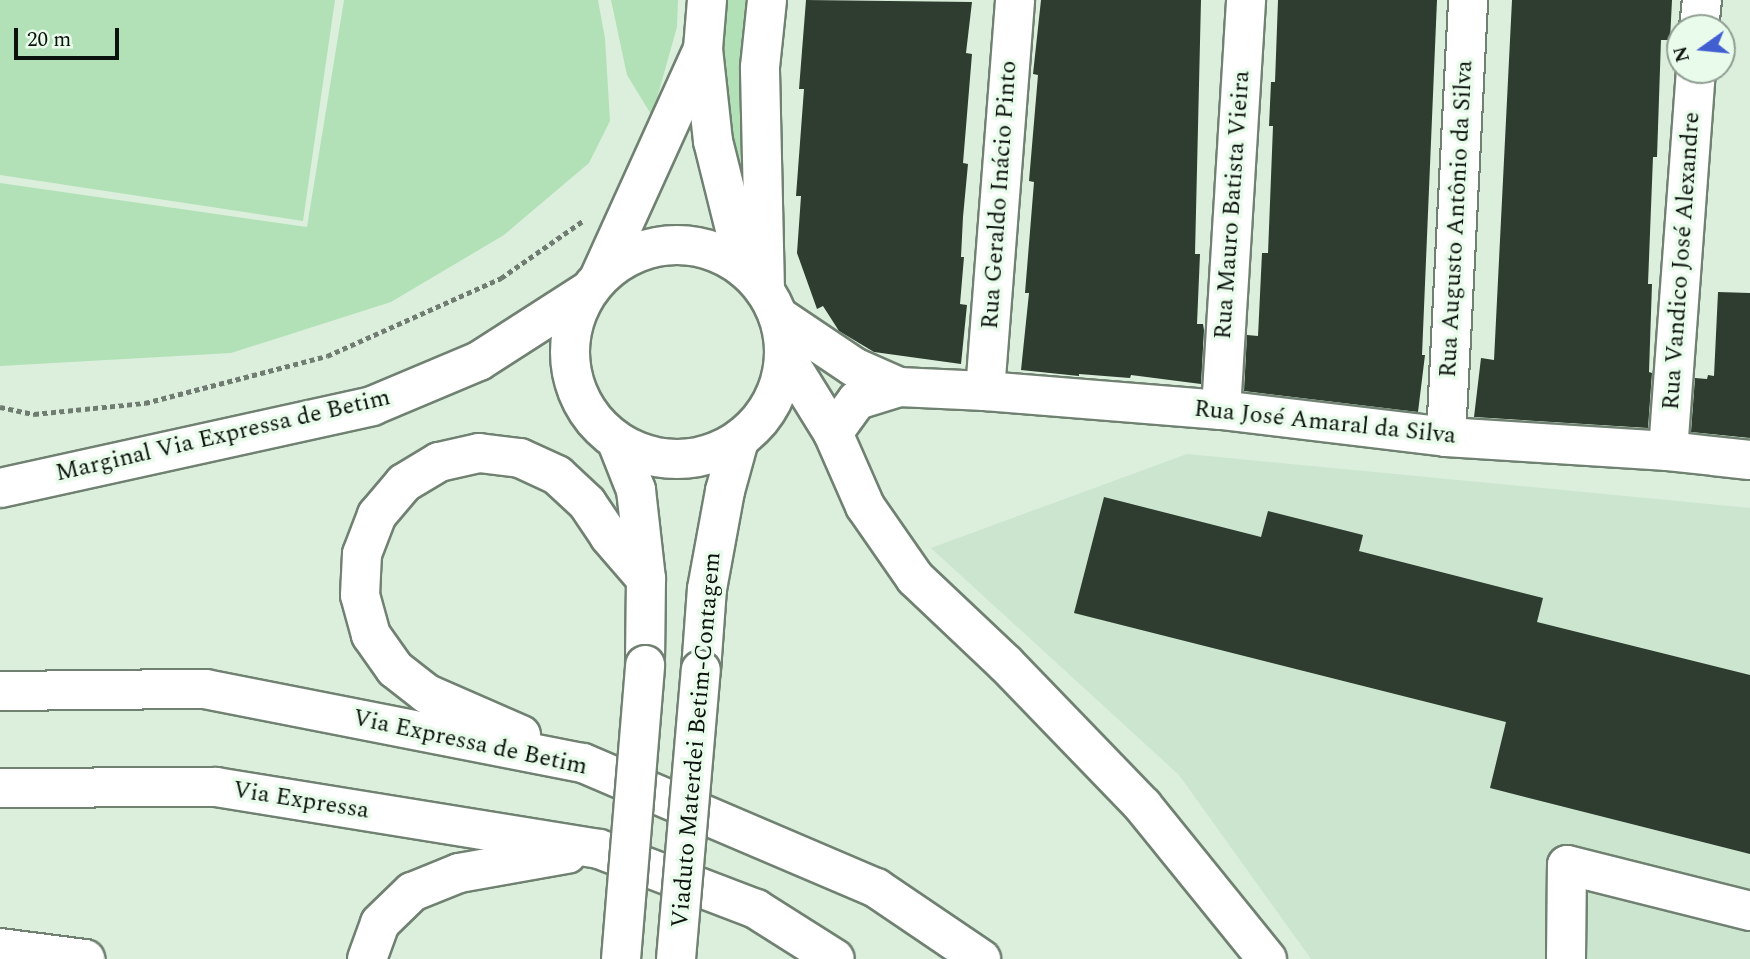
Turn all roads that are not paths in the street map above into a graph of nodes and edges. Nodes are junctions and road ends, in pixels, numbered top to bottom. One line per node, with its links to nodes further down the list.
1 (707, 0): 6 (main road)
2 (767, 0): 9 (main road)
3 (1014, 0): 12 (main road, Rua Geraldo Inácio Pinto)
4 (1246, 0): 13 (main road, Rua Mauro Batista Vieira)
5 (1468, 0): 15 (main road, Rua Augusto Antônio da Silva)
6 (703, 49): 8 (main road); 9 (main road)
7 (1695, 84): 18 (main road, Rua Vandico José Alexandre)
8 (594, 284): 9 (main road); 17 (main road); 20 (main road, Marginal Via Expressa de Betim)
9 (762, 292): 10 (main road); 11 (main road, Rua José Amaral da Silva)
10 (784, 354): 14 (main road); 16 (main road)
11 (899, 387): 12 (main road, Rua José Amaral da Silva); 14 (main road, Rua José Amaral da Silva)
12 (985, 391): 13 (main road, Rua José Amaral da Silva)
13 (1221, 410): 15 (main road, Rua José Amaral da Silva)
14 (834, 433): 34 (main road)
15 (1446, 438): 18 (main road, Rua José Amaral da Silva)
16 (739, 440): 17 (main road); 31 (main road, Viaduto Materdei Betim-Contagem, bridge)
17 (617, 442): 21 (main road)
18 (1668, 452): 19 (main road, Rua José Amaral da Silva)
19 (1750, 460)
20 (0, 488)
21 (646, 579): 23 (main road); 30 (main road, bridge)
22 (0, 691): 23 (main road, Via Expressa de Betim)
23 (583, 763): 33 (main road, Via Expressa de Betim)
24 (0, 788): 25 (main road, Via Expressa)
25 (599, 849): 29 (main road); 32 (main road)
26 (1750, 911): 35 (main road)
27 (0, 948): 28 (main road)
28 (85, 959)
29 (368, 959)
30 (621, 959)
31 (676, 959)
32 (835, 959)
33 (981, 959)
34 (1267, 959)
35 (1566, 959)

